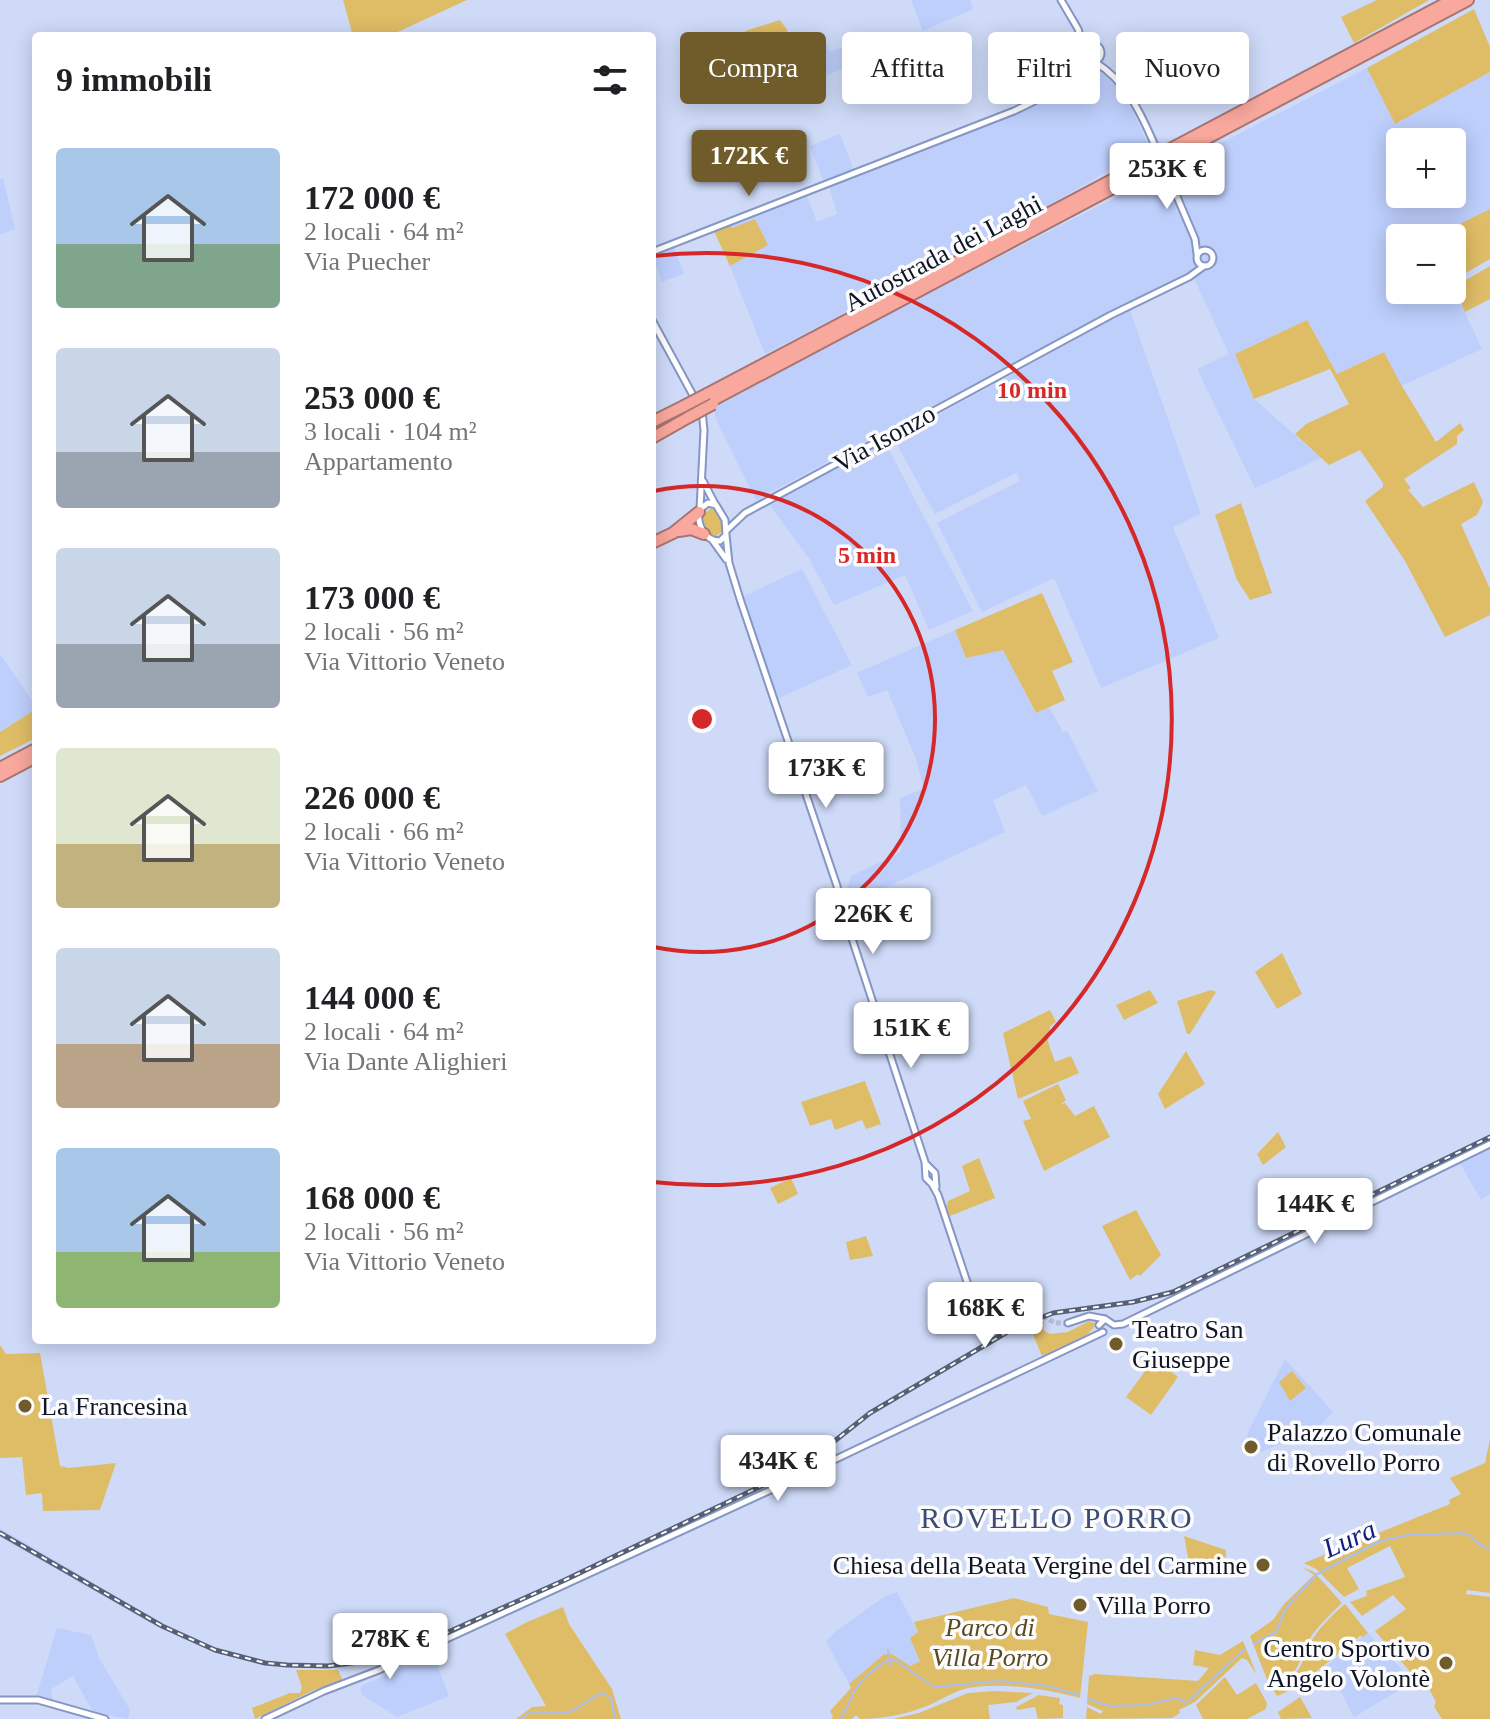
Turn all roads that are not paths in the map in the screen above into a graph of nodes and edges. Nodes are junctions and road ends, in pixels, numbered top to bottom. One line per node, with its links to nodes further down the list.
1 (1061, 0): 4 (street)
2 (1452, 0): 22 (highway, Autostrada dei Laghi)
3 (1468, 0): 22 (highway, Autostrada dei Laghi)
4 (1078, 29): 5 (street); 6 (street)
5 (1079, 32)
6 (1081, 32)
7 (1100, 52): 8 (street)
8 (1101, 56): 10 (street)
9 (1100, 67): 10 (street)
10 (1108, 71): 12 (street)
11 (1030, 104): 16 (street)
12 (1155, 146)
13 (1166, 171): 14 (street)
14 (1195, 239): 15 (street); 17 (street)
15 (1205, 249): 17 (street); 19 (street)
16 (656, 250)
17 (1197, 254): 18 (street)
18 (1197, 262): 19 (street); 20 (street)
19 (1204, 266): 20 (street, Via Isonzo)
20 (1194, 273): 29 (street, Via Isonzo)
21 (656, 327): 26 (street)
22 (710, 400): 23 (highway, Autostrada dei Laghi, bridge)
23 (687, 412): 24 (highway, Autostrada dei Laghi); 25 (highway, Autostrada dei Laghi)
24 (656, 421)
25 (656, 432)
26 (703, 480): 27 (street); 28 (street)
27 (718, 508): 28 (street); 29 (street); 30 (street)
28 (699, 510): 31 (highway); 32 (street)
29 (745, 513): 30 (street, Via Isonzo)
30 (726, 532): 32 (street); 34 (street)
31 (673, 533): 32 (highway); 33 (highway)
32 (708, 537): 34 (street)
33 (656, 541)
34 (729, 563): 39 (street)
35 (32, 751): 37 (highway)
36 (32, 759): 38 (highway)
37 (0, 768)
38 (0, 776)
39 (837, 886): 40 (street); 41 (street)
40 (847, 900): 41 (street); 41 (street)
41 (844, 909): 43 (street)
42 (1490, 1144): 45 (street)
43 (1022, 1314)
44 (1068, 1323): 45 (street)
45 (1104, 1326): 48 (street)
46 (0, 1700): 47 (street)
47 (105, 1719)
48 (265, 1719)

